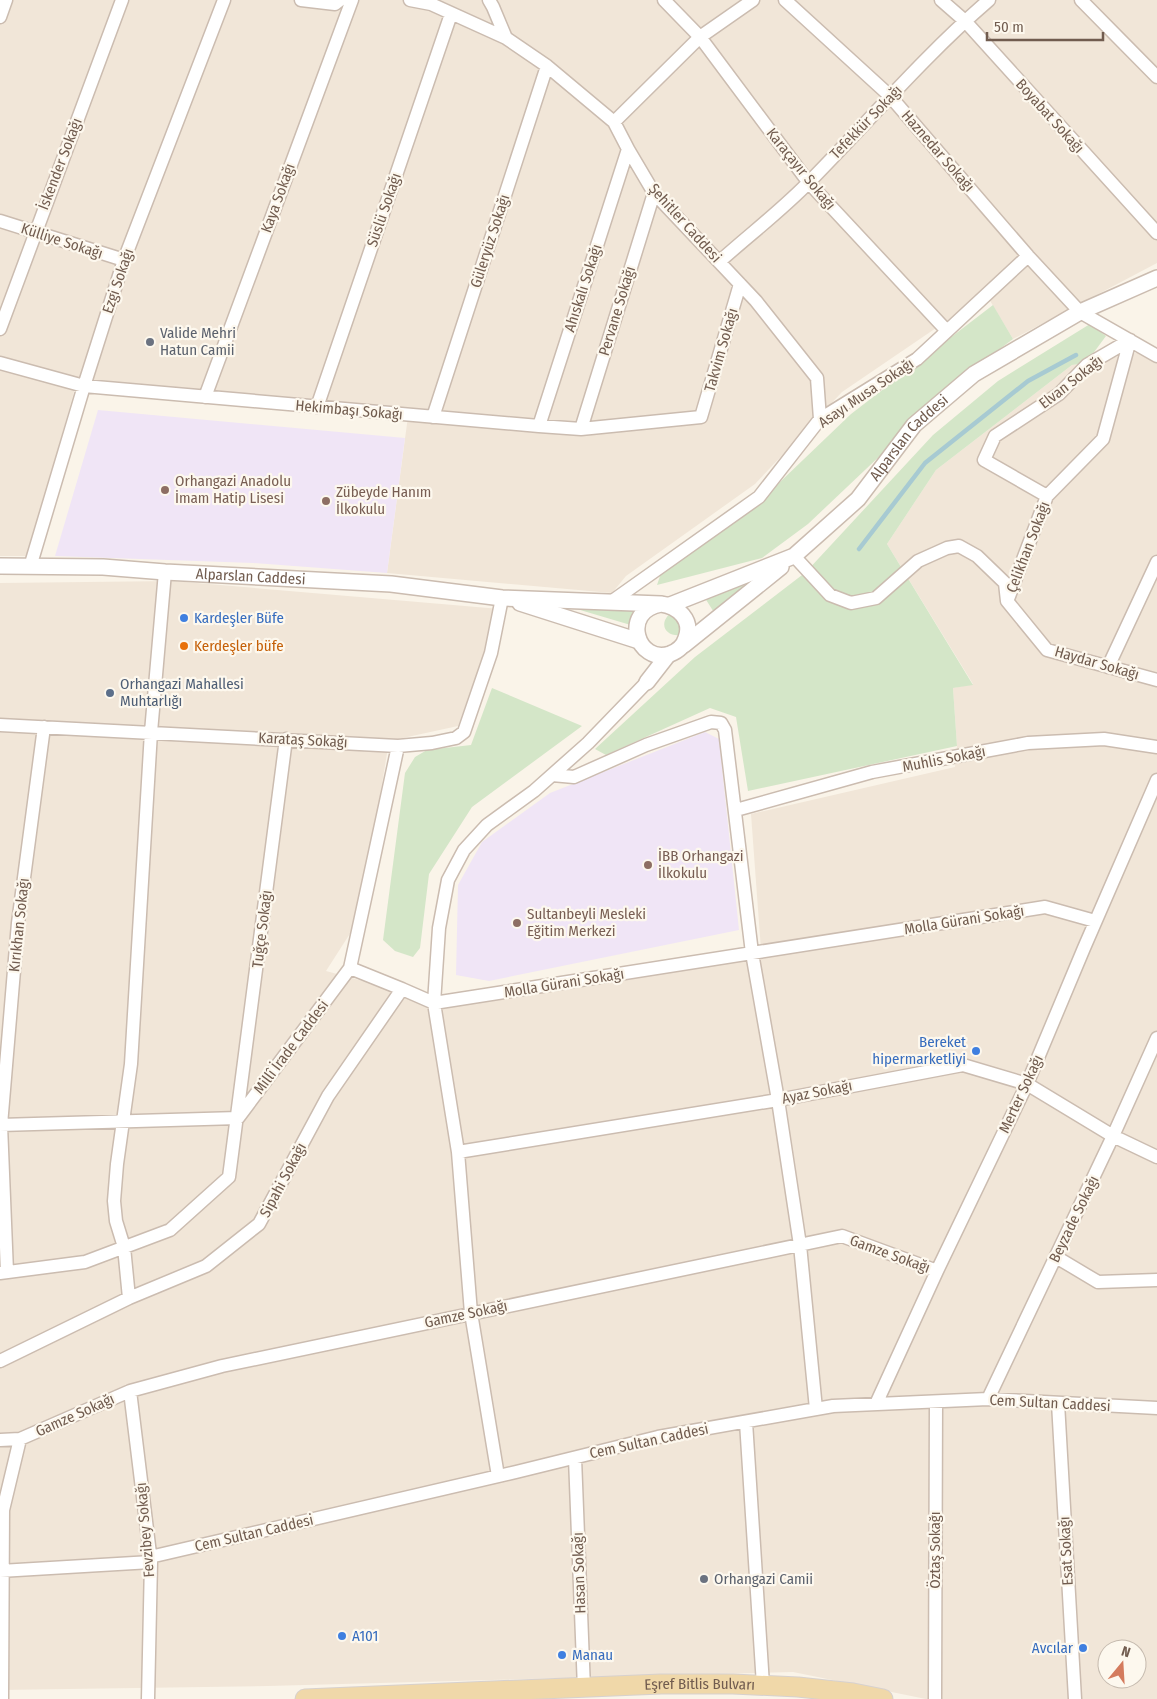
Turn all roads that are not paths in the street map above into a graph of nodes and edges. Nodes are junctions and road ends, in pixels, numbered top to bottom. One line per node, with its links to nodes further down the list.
1 (6, 0): 16 (street)
2 (122, 0): 28 (street, İskender Sokağı)
3 (224, 0): 31 (street, Ezgi Sokağı)
4 (301, 0): 5 (street)
5 (340, 0)
6 (352, 0): 42 (street, Kaya Sokağı)
7 (410, 0): 15 (street, Şehitler Caddesi)
8 (489, 0): 19 (street)
9 (664, 0): 18 (street, Karaçayır Sokağı)
10 (753, 0): 18 (street)
11 (785, 0): 22 (street, Haznedar Sokağı)
12 (941, 0): 17 (street, Boyabat Sokağı)
13 (988, 0): 17 (street, Tefekkür Sokağı)
14 (1081, 0): 21 (street)
15 (451, 14): 19 (street, Şehitler Caddesi); 43 (street, Süslü Sokağı)
16 (0, 17)
17 (965, 20): 22 (street, Tefekkür Sokağı); 29 (street, Boyabat Sokağı)
18 (700, 37): 23 (street); 25 (street, Karaçayır Sokağı)
19 (506, 38): 20 (street, Şehitler Caddesi)
20 (547, 66): 23 (street, Şehitler Caddesi); 44 (street, Güleryüz Sokağı)
21 (1157, 77)
22 (890, 96): 25 (street, Tefekkür Sokağı); 30 (street, Haznedar Sokağı)
23 (614, 122): 24 (street, Şehitler Caddesi)
24 (628, 150): 26 (street, Şehitler Caddesi); 47 (street, Ahıskalı Sokağı)
25 (809, 183): 32 (street, Tefekkür Sokağı); 37 (street, Karaçayır Sokağı)
26 (654, 194): 32 (street, Şehitler Caddesi); 48 (street, Pervane Sokağı)
27 (0, 221): 28 (street, Külliye Sokağı)
28 (34, 233): 31 (street, Külliye Sokağı); 36 (street, İskender Sokağı)
29 (1157, 234)
30 (1028, 256): 35 (street, Haznedar Sokağı); 37 (street, Asayı Musa Sokağı)
31 (124, 260): 41 (street, Ezgi Sokağı)
32 (720, 262): 34 (street, Şehitler Caddesi)
33 (1157, 278): 35 (street, Alparslan Caddesi)
34 (740, 284): 45 (street, Takvim Sokağı); 46 (street, Şehitler Caddesi)
35 (1080, 312): 38 (street, Haznedar Sokağı); 50 (street, Alparslan Caddesi)
36 (0, 329)
37 (947, 331): 46 (street, Asayı Musa Sokağı)
38 (1130, 340): 39 (street, Haznedar Sokağı); 49 (street, Çelikhan Sokağı); 49 (street, Elvan Sokağı)
39 (1157, 356)
40 (0, 363): 41 (street, Hekimbaşı Sokağı)
41 (84, 386): 42 (street, Hekimbaşı Sokağı); 53 (street, Ezgi Sokağı)
42 (205, 397): 43 (street, Hekimbaşı Sokağı)
43 (317, 407): 44 (street, Hekimbaşı Sokağı)
44 (433, 417): 47 (street, Hekimbaşı Sokağı)
45 (701, 417): 48 (street, Hekimbaşı Sokağı)
46 (820, 419): 57 (street, Asayı Musa Sokağı)
47 (539, 426): 48 (street, Hekimbaşı Sokağı)
48 (581, 429)
49 (1047, 496): 56 (street, Çelikhan Sokağı)
50 (794, 556): 56 (street, Haydar Sokağı); 58 (street, Alparslan Caddesi); 60 (street)
51 (1157, 562): 62 (street)
52 (0, 566): 53 (street, Alparslan Caddesi)
53 (30, 567): 54 (street, Alparslan Caddesi)
54 (165, 572): 55 (street, Alparslan Caddesi); 67 (street)
55 (502, 598): 57 (street); 59 (street); 69 (street, Karataş Sokağı)
56 (1007, 601): 62 (street, Haydar Sokağı)
57 (611, 602): 58 (street)
58 (666, 604): 59 (street); 60 (street)
59 (642, 644): 61 (street); 64 (street)
60 (682, 646): 61 (street)
61 (668, 655): 64 (street)
62 (1108, 667): 63 (street, Haydar Sokağı)
63 (1157, 680)
64 (647, 682): 71 (street)
65 (0, 725): 66 (street, Karataş Sokağı)
66 (44, 728): 67 (street, Karataş Sokağı); 84 (street, Kırıkhan Sokağı)
67 (151, 732): 68 (street, Karataş Sokağı); 83 (street)
68 (286, 739): 69 (street, Karataş Sokağı); 82 (street, Tuğçe Sokağı)
69 (398, 746): 76 (street, Millî İrade Caddesi)
70 (1157, 747): 73 (street, Muhlis Sokağı)
71 (552, 775): 73 (street); 78 (street)
72 (1157, 780): 74 (street, Merter Sokağı)
73 (736, 810): 75 (street)
74 (1095, 921): 75 (street, Molla Gürani Sokağı); 80 (street, Merter Sokağı)
75 (752, 953): 78 (street, Molla Gürani Sokağı); 81 (street)
76 (350, 968): 77 (street); 82 (street, Millî İrade Caddesi)
77 (402, 989): 78 (street); 94 (street, Sipahi Sokağı)
78 (434, 1004): 86 (street)
79 (1157, 1038): 85 (street, Beyzade Sokağı)
80 (1028, 1084): 81 (street, Ayaz Sokağı); 85 (street, Ayaz Sokağı); 91 (street, Merter Sokağı)
81 (778, 1100): 86 (street, Ayaz Sokağı); 88 (street)
82 (238, 1118): 83 (street); 89 (street, Tuğçe Sokağı)
83 (123, 1121): 84 (street); 89 (street)
84 (0, 1125): 92 (street, Kırıkhan Sokağı)
85 (1113, 1136): 87 (street, Ayaz Sokağı); 90 (street, Beyzade Sokağı)
86 (458, 1152): 95 (street)
87 (1157, 1157)
88 (800, 1245): 91 (street, Gamze Sokağı); 95 (street, Gamze Sokağı); 103 (street)
89 (124, 1247): 92 (street, Tuğçe Sokağı); 94 (street)
90 (1056, 1256): 93 (street); 98 (street, Beyzade Sokağı)
91 (937, 1271): 101 (street, Merter Sokağı)
92 (4, 1273)
93 (1157, 1280)
94 (129, 1298): 96 (street, Sipahi Sokağı)
95 (471, 1313): 97 (street, Gamze Sokağı); 108 (street)
96 (0, 1361)
97 (130, 1391): 105 (street, Gamze Sokağı); 109 (street, Fevzibey Sokağı)
98 (988, 1399): 99 (street, Cem Sultan Caddesi); 100 (street, Cem Sultan Caddesi)
99 (936, 1402): 101 (street, Cem Sultan Caddesi); 117 (street, Öztaş Sokağı)
100 (1058, 1403): 102 (street, Cem Sultan Caddesi); 118 (street, Esat Sokağı)
101 (876, 1404): 103 (street, Cem Sultan Caddesi)
102 (1157, 1408)
103 (816, 1409): 104 (street, Cem Sultan Caddesi)
104 (746, 1422): 107 (street, Cem Sultan Caddesi); 111 (street)
105 (20, 1439): 106 (street, Gamze Sokağı); 110 (street)
106 (0, 1440)
107 (575, 1458): 108 (street, Cem Sultan Caddesi); 112 (street, Hasan Sokağı)
108 (498, 1476): 109 (street, Cem Sultan Caddesi)
109 (151, 1560): 110 (street, Cem Sultan Caddesi); 114 (street, Fevzibey Sokağı)
110 (2, 1571): 113 (street)
111 (763, 1685): 112 (main road, Eşref Bitlis Bulvarı); 116 (main road, Eşref Bitlis Bulvarı)
112 (584, 1688): 115 (main road, Eşref Bitlis Bulvarı)
113 (2, 1699)
114 (148, 1699)
115 (305, 1699)
116 (882, 1699)
117 (935, 1699)
118 (1075, 1699)

